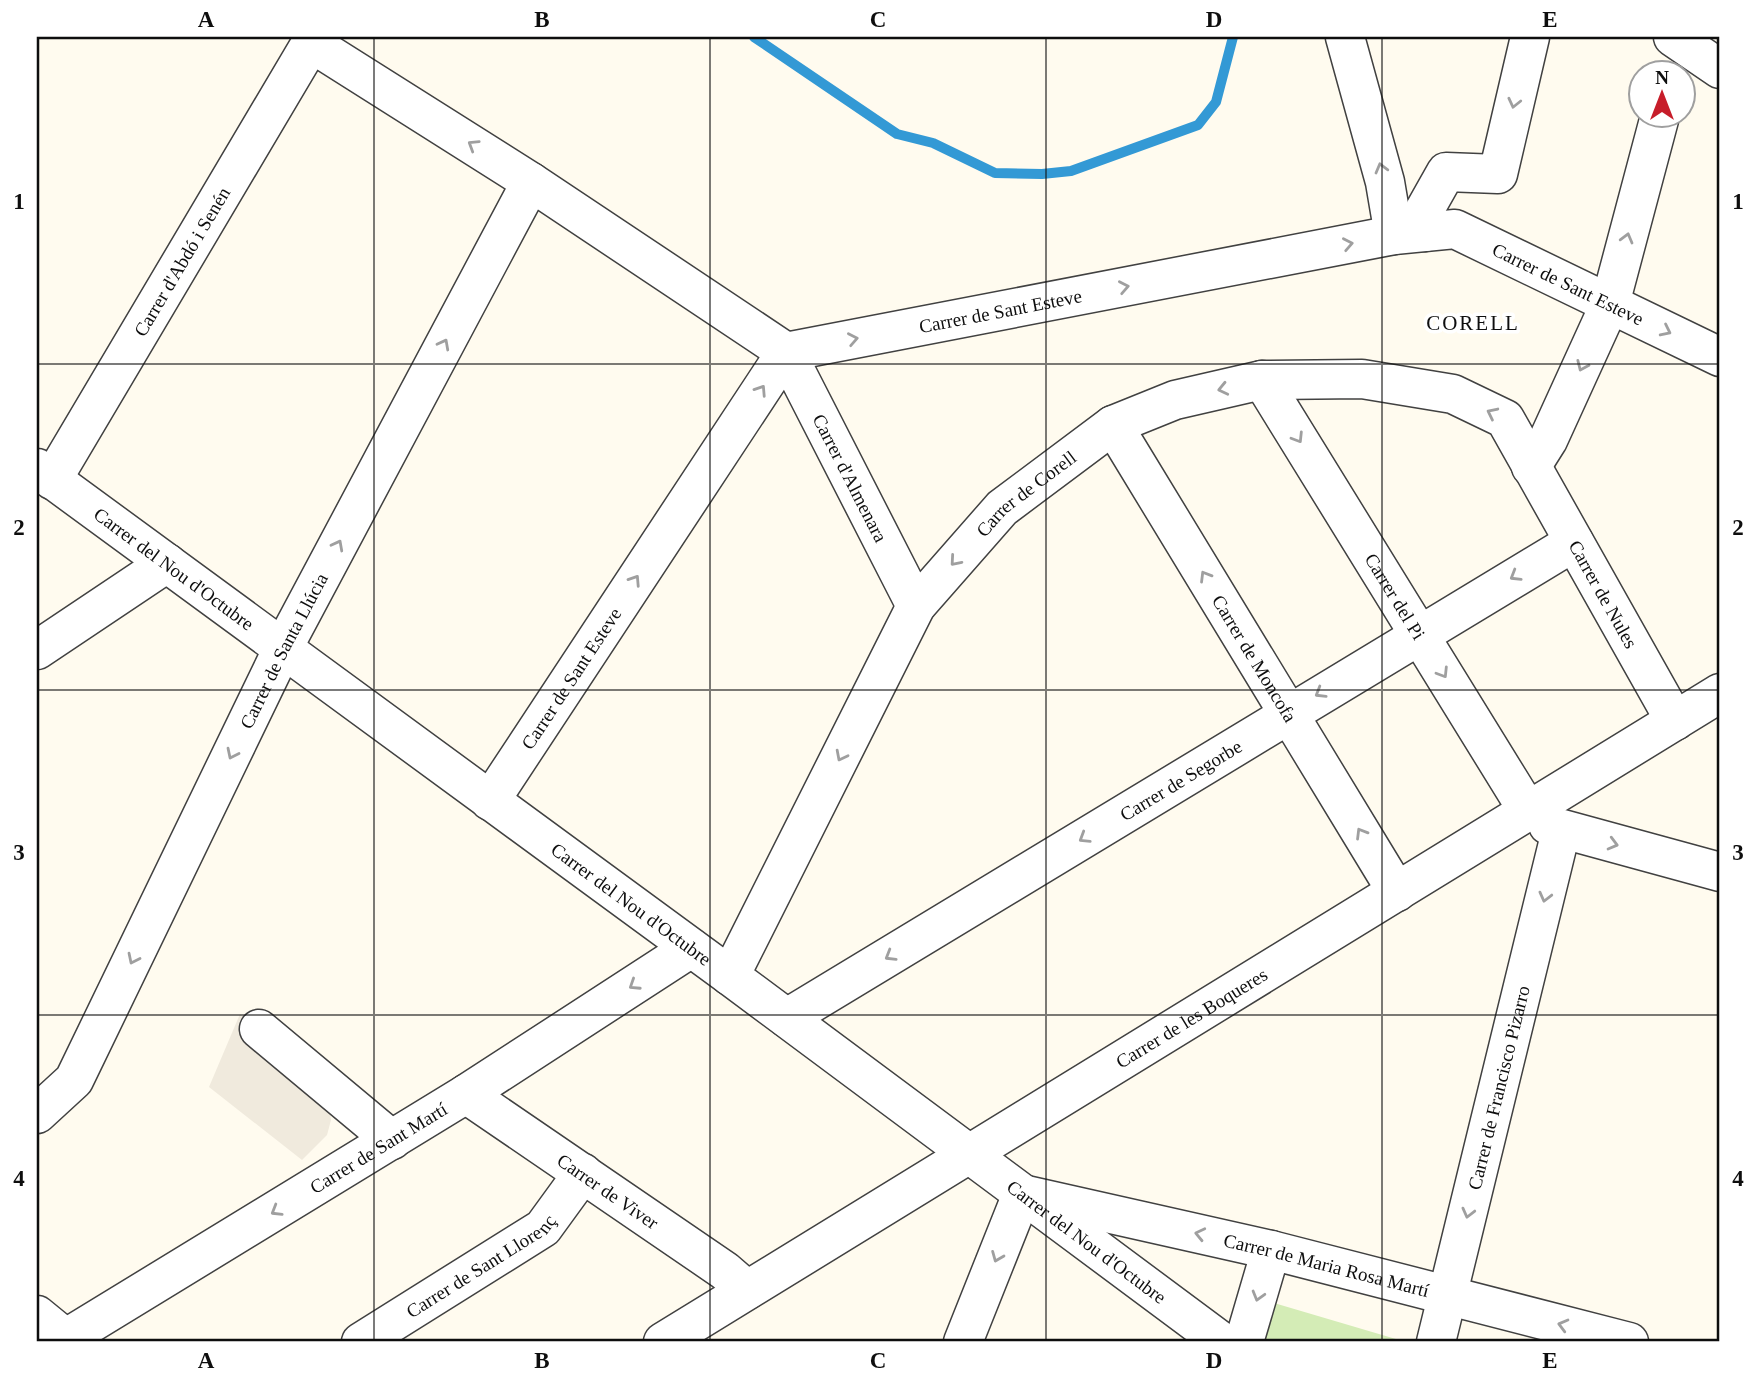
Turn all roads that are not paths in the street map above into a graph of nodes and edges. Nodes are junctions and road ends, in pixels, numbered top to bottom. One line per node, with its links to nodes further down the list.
1 (1345, 37): 7 (street, one-way to 1)
2 (1530, 37): 7 (street, one-way to 7)
3 (1674, 50): 4 (street)
4 (1720, 69)
5 (1656, 130): 8 (street, one-way to 5)
6 (531, 181): 9 (street); 14 (street, Carrer d'Abdó i Senén, one-way to 14); 19 (street, Carrer de Santa Llúcia, one-way to 6)
7 (1409, 233): 8 (street, Carrer de Sant Esteve); 9 (street, Carrer de Sant Esteve, one-way to 7)
8 (1610, 304): 10 (street, Carrer de Sant Esteve, one-way to 10); 13 (street, one-way to 13)
9 (786, 352): 17 (street, Carrer d'Almenara); 25 (street, Carrer de Sant Esteve, one-way to 9)
10 (1720, 357)
11 (1262, 380): 12 (street, Carrer de Corell, one-way to 12); 13 (street, Carrer de Corell, one-way to 11); 18 (street, Carrer del Pi, one-way to 18)
12 (1113, 425): 17 (street, Carrer de Corell, one-way to 17); 22 (street, Carrer de Moncofa, one-way to 12)
13 (1531, 467): 15 (street, Carrer de Nules)
14 (45, 474): 16 (street, Carrer del Nou d'Octubre)
15 (1574, 542): 18 (street, Carrer de Segorbe, one-way to 18); 24 (street, Carrer de Nules)
16 (166, 563): 19 (street, Carrer del Nou d'Octubre); 20 (street)
17 (916, 606): 30 (street, Carrer de Corell, one-way to 30)
18 (1418, 634): 22 (street, Carrer de Segorbe, one-way to 22); 26 (street, Carrer del Pi, one-way to 26)
19 (283, 648): 25 (street, Carrer del Nou d'Octubre); 34 (street, Carrer de Santa Llúcia, one-way to 34)
20 (37, 649)
21 (1720, 693): 24 (street, Carrer de les Boqueres)
22 (1288, 713): 28 (street, Carrer de Moncofa, one-way to 22); 31 (street, Carrer de Segorbe, one-way to 31)
23 (1720, 719): 26 (street, Carrer de les Boqueres)
24 (1675, 721): 26 (street, Carrer de les Boqueres)
25 (490, 801): 29 (street, Carrer del Nou d'Octubre)
26 (1546, 822): 27 (street, one-way to 27); 28 (street, Carrer de les Boqueres); 36 (street, Carrer de les Boqueres); 41 (street, Carrer de Francisco Pizarro, one-way to 41)
27 (1720, 872)
28 (1397, 892): 36 (street, Carrer de les Boqueres)
29 (691, 948): 30 (street, Carrer del Nou d'Octubre); 33 (street, Carrer de Sant Martí, one-way to 33)
30 (730, 976): 31 (street, Carrer del Nou d'Octubre)
31 (787, 1018): 36 (street, Carrer del Nou d'Octubre)
32 (259, 1029): 35 (street)
33 (466, 1094): 35 (street, Carrer de Sant Martí); 37 (street, Carrer de Viver)
34 (37, 1114)
35 (392, 1140): 43 (street, Carrer de Sant Martí, one-way to 43)
36 (978, 1161): 38 (street, Carrer del Nou d'Octubre); 40 (street, Carrer de les Boqueres); 46 (street, Carrer de les Boqueres)
37 (583, 1173): 40 (street, Carrer de Viver); 44 (street, Carrer de Sant Llorenç)
38 (1022, 1194): 39 (street, Carrer de Maria Rosa Martí, one-way to 38); 47 (street, one-way to 47); 48 (street, Carrer del Nou d'Octubre)
39 (1271, 1250): 41 (street, Carrer de Maria Rosa Martí); 49 (street, one-way to 49)
40 (747, 1290): 45 (street, Carrer de les Boqueres)
41 (1448, 1295): 50 (street, Carrer de Francisco Pizarro); 51 (street, Carrer de Maria Rosa Martí, one-way to 41)
42 (37, 1315): 43 (street)
43 (65, 1341)
44 (361, 1342)
45 (663, 1342)
46 (708, 1342)
47 (963, 1342)
48 (1222, 1342)
49 (1244, 1342)
50 (1436, 1342)
51 (1629, 1342)

